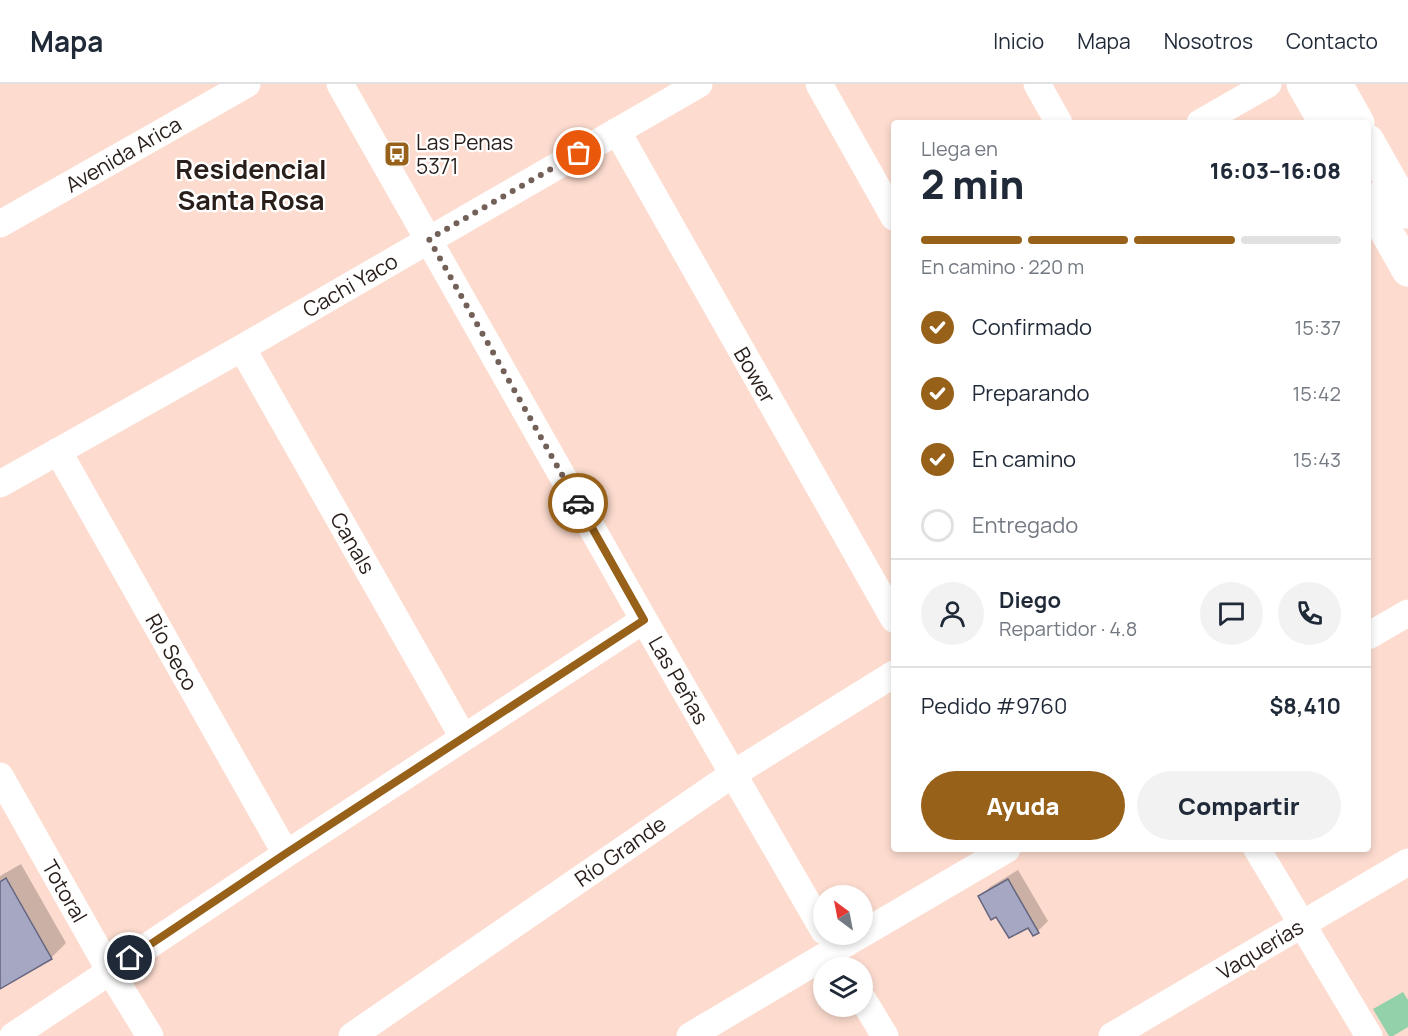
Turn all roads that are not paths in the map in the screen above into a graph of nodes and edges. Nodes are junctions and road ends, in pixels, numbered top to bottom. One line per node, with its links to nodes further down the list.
1 (247, 84): 18 (street, Avenida Arica)
2 (340, 84): 19 (street, Las Peñas)
3 (699, 84): 13 (street, Cachi Yaco)
4 (819, 84): 17 (street)
5 (1037, 84): 9 (street)
6 (1268, 84): 10 (street)
7 (1303, 84): 11 (highway)
8 (1336, 84): 12 (highway)
9 (1057, 120)
10 (1205, 120)
11 (1323, 120)
12 (1356, 120)
13 (617, 131): 19 (street, Cachi Yaco); 25 (street, Bower)
14 (1371, 146): 16 (highway)
15 (1371, 204): 20 (highway)
16 (1408, 212)
17 (891, 213)
18 (0, 224)
19 (429, 239): 21 (street, Cachi Yaco); 26 (street, Las Peñas)
20 (1408, 270)
21 (242, 348): 22 (street, Cachi Yaco); 29 (street, Canals)
22 (58, 451): 23 (street, Cachi Yaco); 34 (street, Río Seco)
23 (0, 484)
24 (1408, 613): 27 (street)
25 (891, 615)
26 (644, 620): 29 (street); 30 (street, Las Peñas)
27 (1371, 634)
28 (891, 676): 30 (street, Río Grande)
29 (463, 737): 34 (street)
30 (733, 774): 38 (street, Las Peñas); 43 (street, Río Grande)
31 (0, 776): 39 (street, Totoral)
32 (1001, 852): 37 (street)
33 (1259, 852): 36 (street)
34 (285, 854): 39 (street)
35 (1408, 862): 36 (street, Vaquerías)
36 (1302, 924): 46 (street, Vaquerías); 47 (street)
37 (873, 928)
38 (832, 946): 44 (street)
39 (110, 971): 41 (street); 42 (street, Totoral)
40 (873, 1016): 45 (street)
41 (13, 1036)
42 (150, 1036)
43 (352, 1036)
44 (690, 1036)
45 (885, 1036)
46 (1113, 1036)
47 (1369, 1036)

